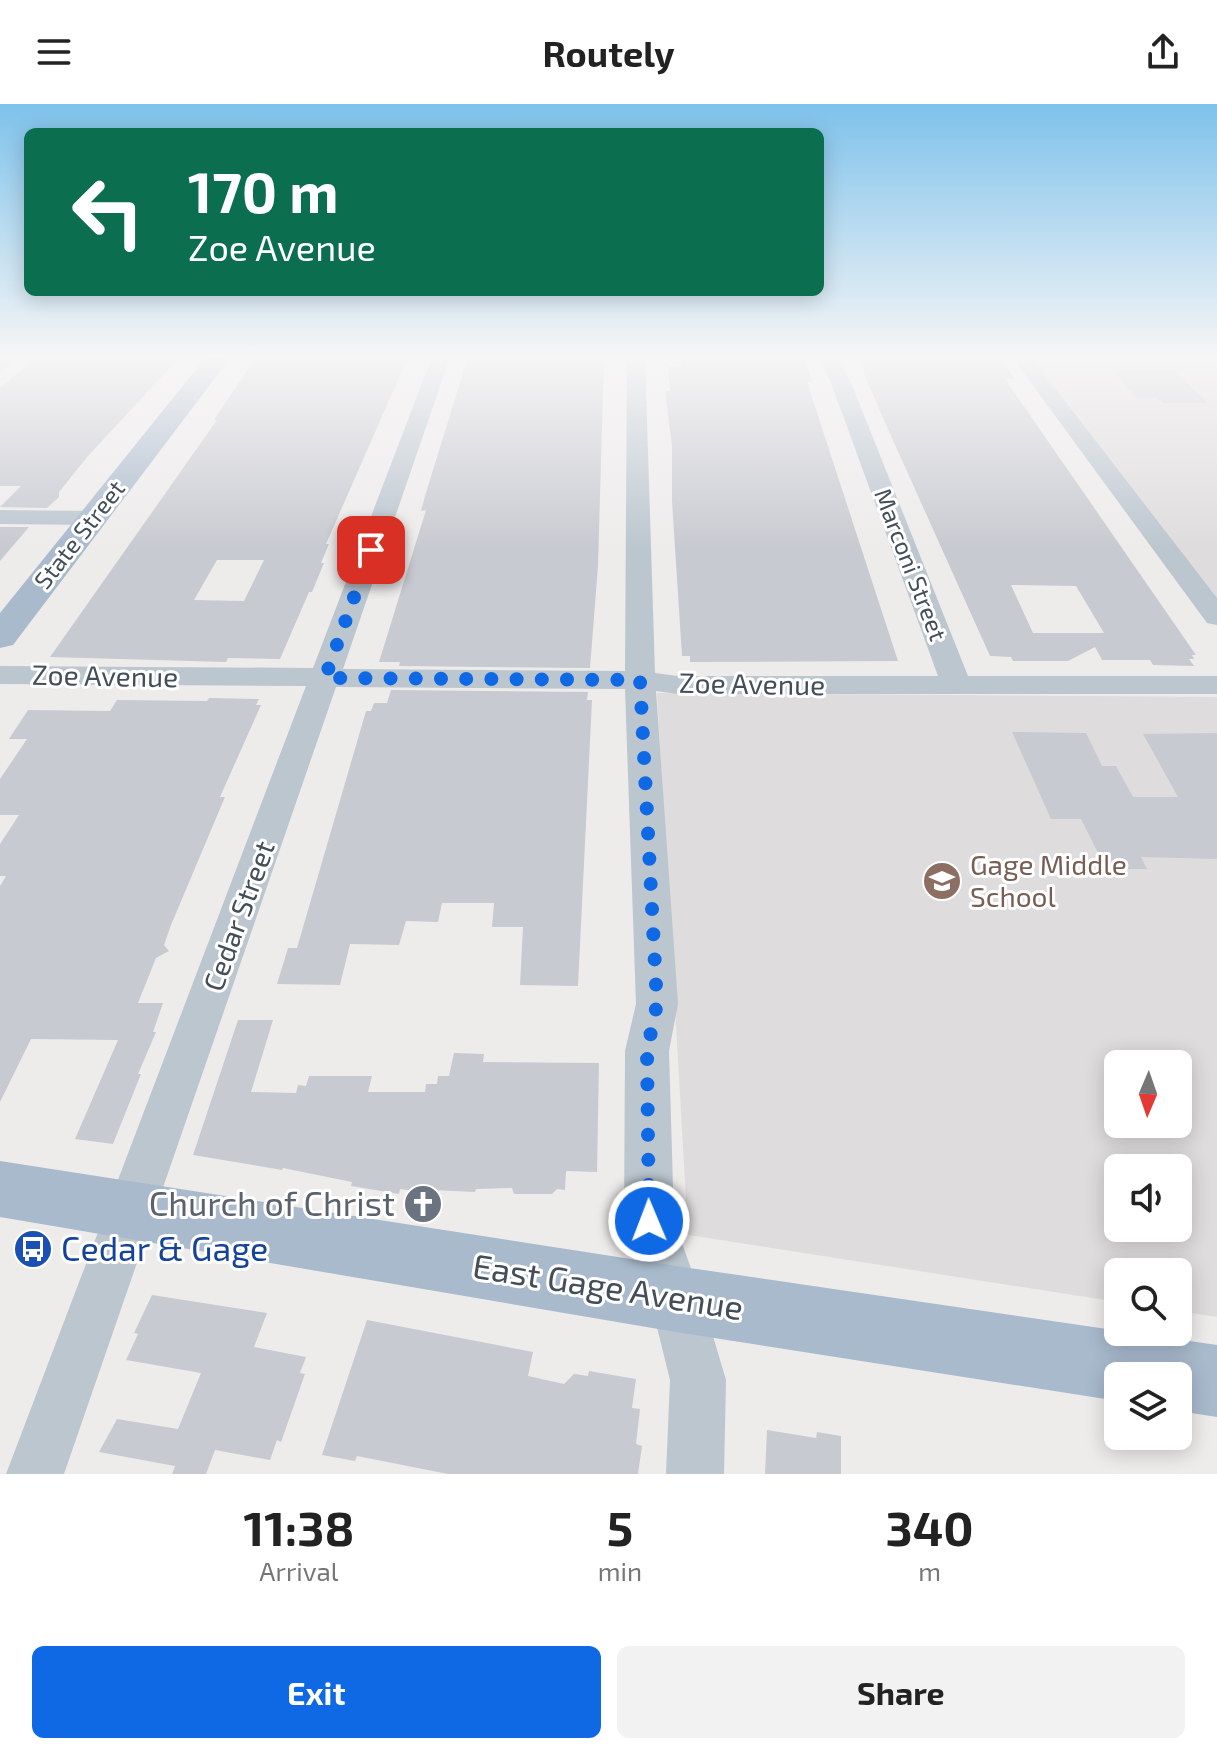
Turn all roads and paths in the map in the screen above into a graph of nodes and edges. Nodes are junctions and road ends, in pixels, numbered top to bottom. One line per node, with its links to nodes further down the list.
1 (169, 421): 7 (main road, State Street)
2 (418, 421): 11 (street, Cedar Street)
3 (637, 421): 12 (street)
4 (856, 421): 13 (street, Marconi Street)
5 (1069, 421): 8 (street)
6 (0, 517): 7 (street)
7 (94, 518): 9 (main road, State Street)
8 (1217, 617)
9 (0, 637)
10 (0, 675): 11 (street, Zoe Avenue)
11 (325, 678): 12 (street, Zoe Avenue); 16 (street, Cedar Street)
12 (640, 680): 13 (street, Zoe Avenue); 17 (street)
13 (956, 684): 14 (street, Zoe Avenue)
14 (1217, 685)
15 (0, 1189): 16 (main road, East Gage Avenue)
16 (133, 1210): 17 (main road, East Gage Avenue); 19 (street, Cedar Street)
17 (676, 1299): 18 (main road, East Gage Avenue); 20 (street)
18 (1217, 1381)
19 (35, 1474)
20 (695, 1474)

